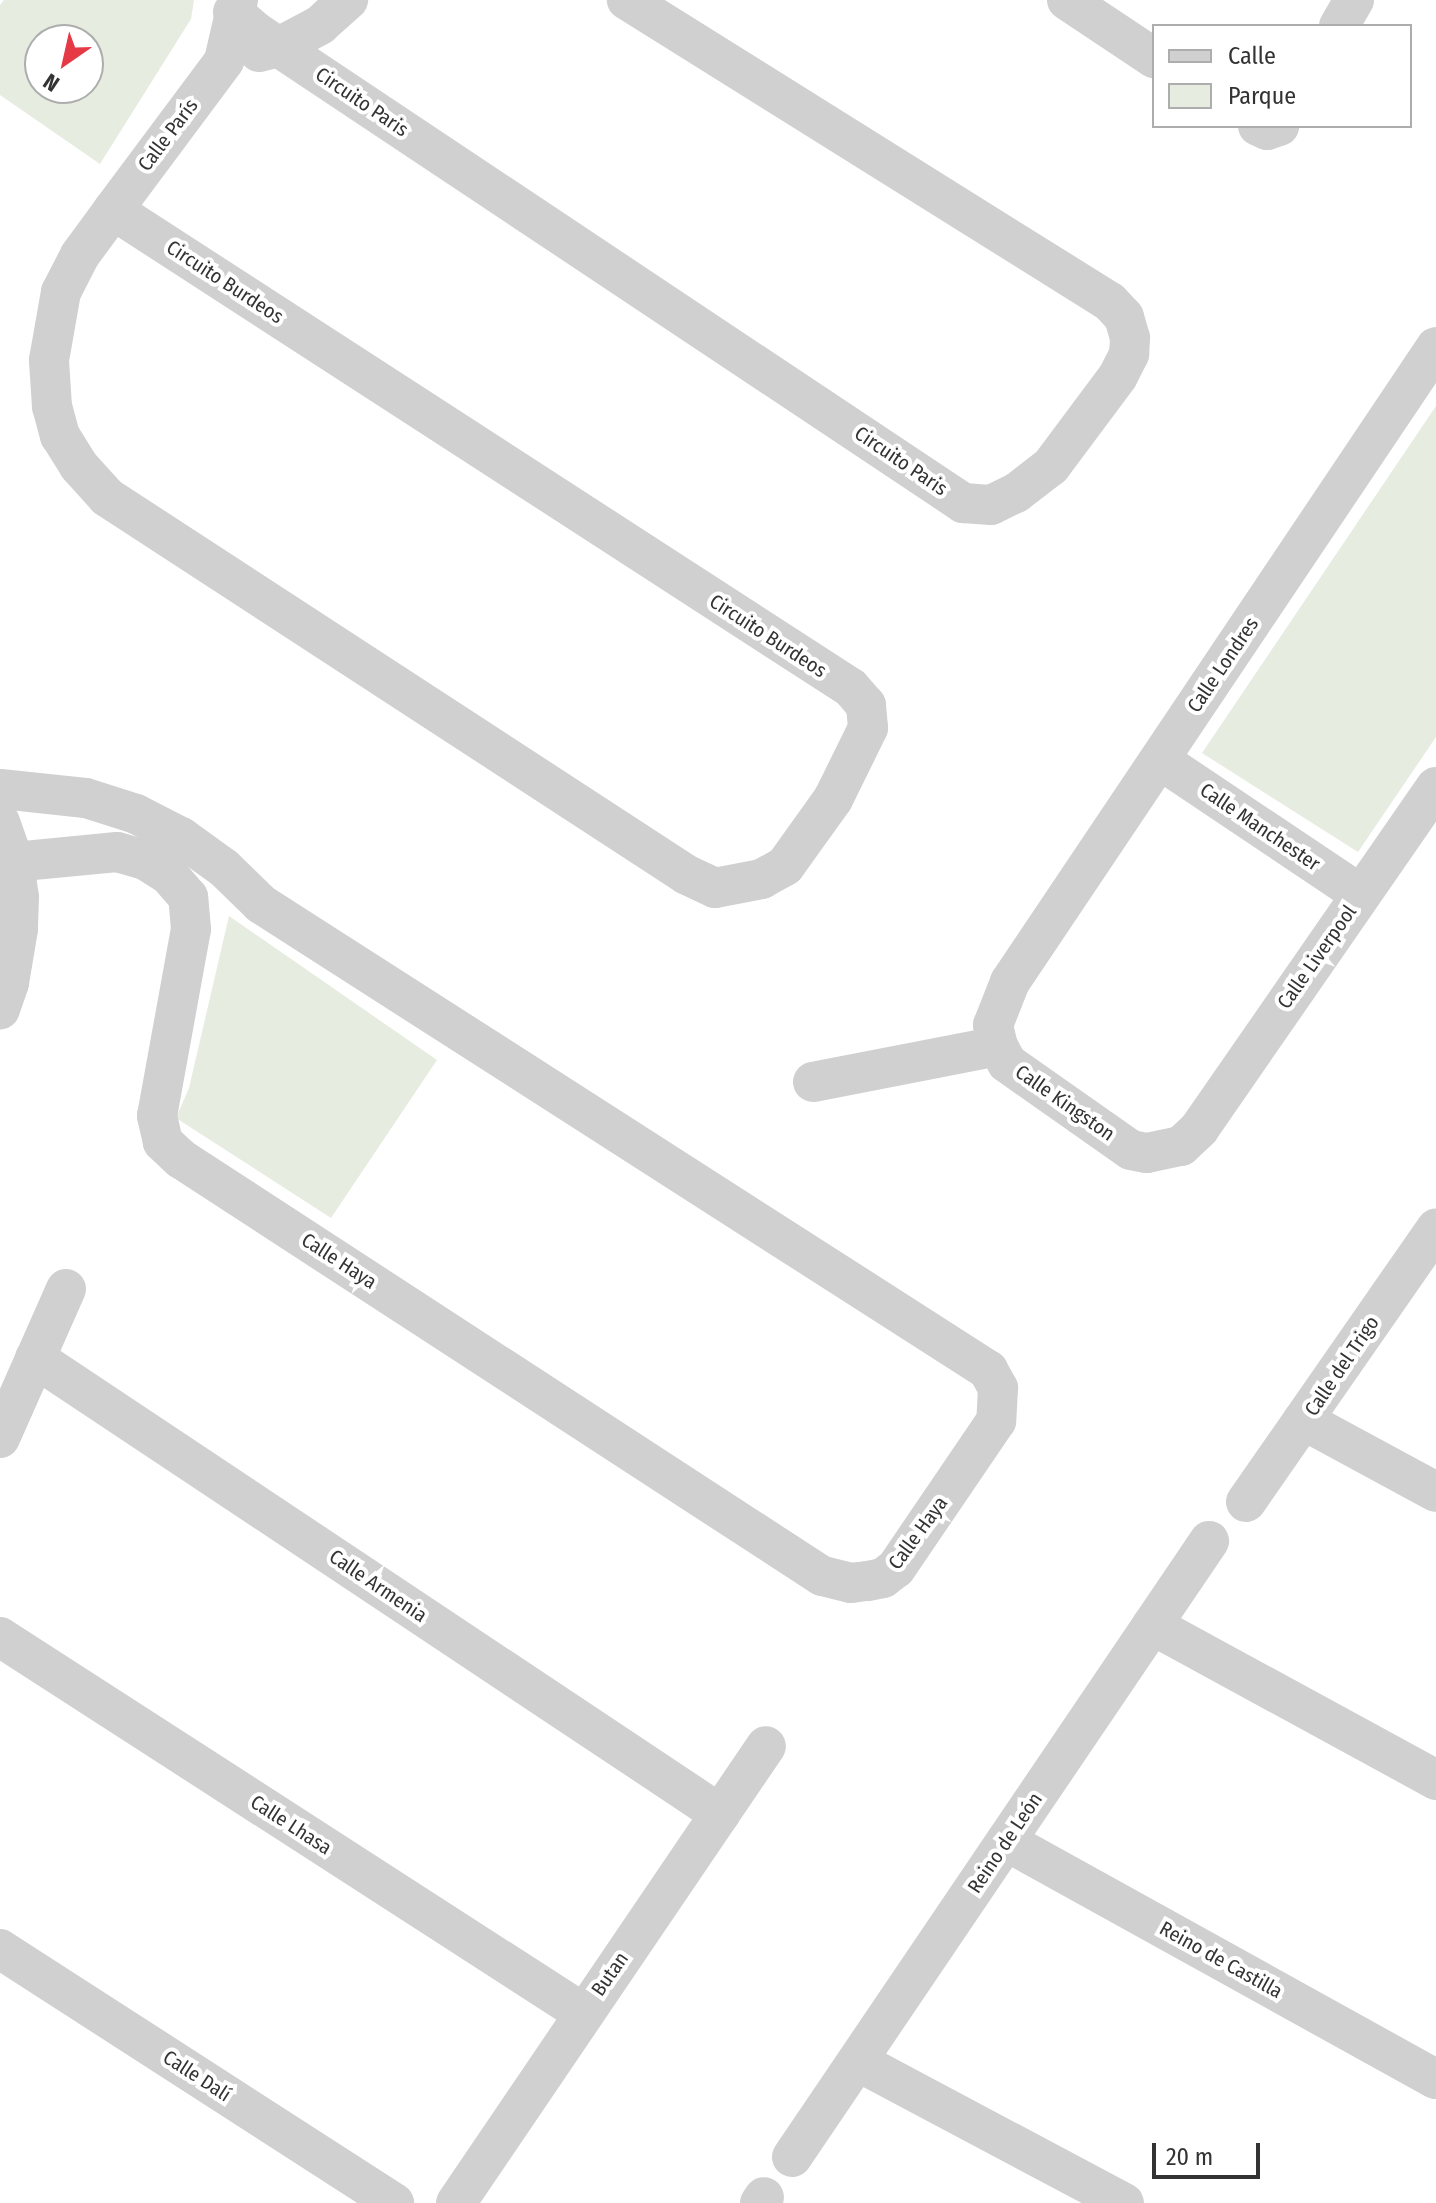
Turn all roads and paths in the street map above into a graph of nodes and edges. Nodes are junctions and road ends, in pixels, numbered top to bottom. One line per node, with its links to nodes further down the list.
1 (348, 0): 7 (street)
2 (627, 0): 7 (street, Circuito Paris)
3 (1067, 0): 8 (street)
4 (1354, 0): 6 (street)
5 (235, 6): 7 (street, Circuito Paris); 9 (street, Circuito Paris)
6 (1340, 24)
7 (279, 47): 9 (street)
8 (1152, 57)
9 (224, 61): 10 (street, Calle París)
10 (113, 210): 10 (street, Circuito Burdeos)
11 (1436, 347): 12 (street, Calle Londres)
12 (1160, 760): 17 (street, Calle Manchester); 18 (street, Calle Londres)
13 (1436, 787): 17 (street, Calle Liverpool)
14 (0, 789): 16 (street, Calle Haya)
15 (0, 822): 16 (street)
16 (14, 862): 19 (street)
17 (1360, 894): 22 (street, Calle Liverpool)
18 (1010, 982): 20 (street, Calle Kingston)
19 (0, 1009)
20 (998, 1046): 21 (street); 22 (street, Calle Kingston)
21 (813, 1082)
22 (1199, 1129)
23 (1436, 1229): 26 (street, Calle del Trigo)
24 (66, 1289): 25 (street)
25 (35, 1358): 27 (street); 35 (street, Calle Armenia)
26 (1303, 1420): 28 (street, Calle del Trigo); 29 (street)
27 (0, 1438)
28 (1436, 1492)
29 (1246, 1502)
30 (1209, 1541): 31 (street, Reino de León)
31 (1152, 1625): 34 (street); 36 (street, Reino de León)
32 (0, 1637): 38 (street, Calle Lhasa)
33 (766, 1746): 35 (street, Butan)
34 (1436, 1780)
35 (720, 1814): 38 (street, Butan)
36 (1006, 1841): 39 (street, Reino de León); 40 (street, Reino de Castilla)
37 (0, 1949): 42 (street, Calle Dalí)
38 (583, 2013): 43 (street, Butan)
39 (859, 2062): 41 (street, Reino de León); 44 (street)
40 (1436, 2079)
41 (792, 2157)
42 (394, 2203)
43 (456, 2203)
44 (1124, 2203)

